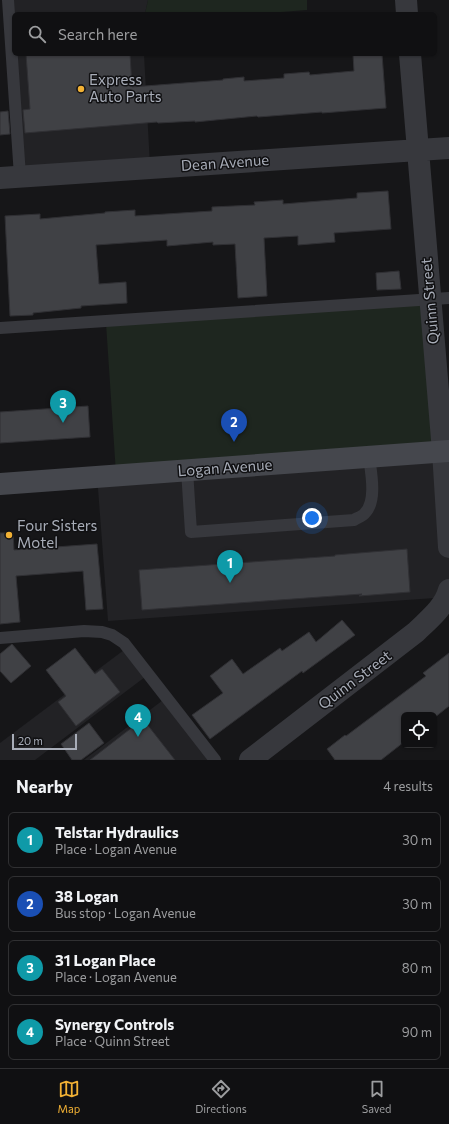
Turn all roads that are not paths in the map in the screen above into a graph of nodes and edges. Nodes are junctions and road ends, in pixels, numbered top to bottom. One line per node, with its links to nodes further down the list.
1 (8, 0): 7 (lane)
2 (406, 0): 3 (street)
3 (407, 12)
4 (410, 56): 6 (street, Quinn Street)
5 (449, 148): 6 (street, Dean Avenue)
6 (418, 150): 7 (street, Dean Avenue); 8 (street, Quinn Street)
7 (10, 177)
8 (439, 299): 9 (lane); 10 (street, Quinn Street)
9 (0, 328)
10 (446, 451): 11 (street, Logan Avenue); 14 (street, Quinn Street)
11 (370, 457): 12 (street, Logan Avenue); 12 (lane)
12 (187, 470): 13 (street, Logan Avenue)
13 (0, 484)
14 (449, 547)
15 (448, 596): 18 (street, Quinn Street)
16 (0, 638): 17 (lane)
17 (214, 760)
18 (250, 760)

